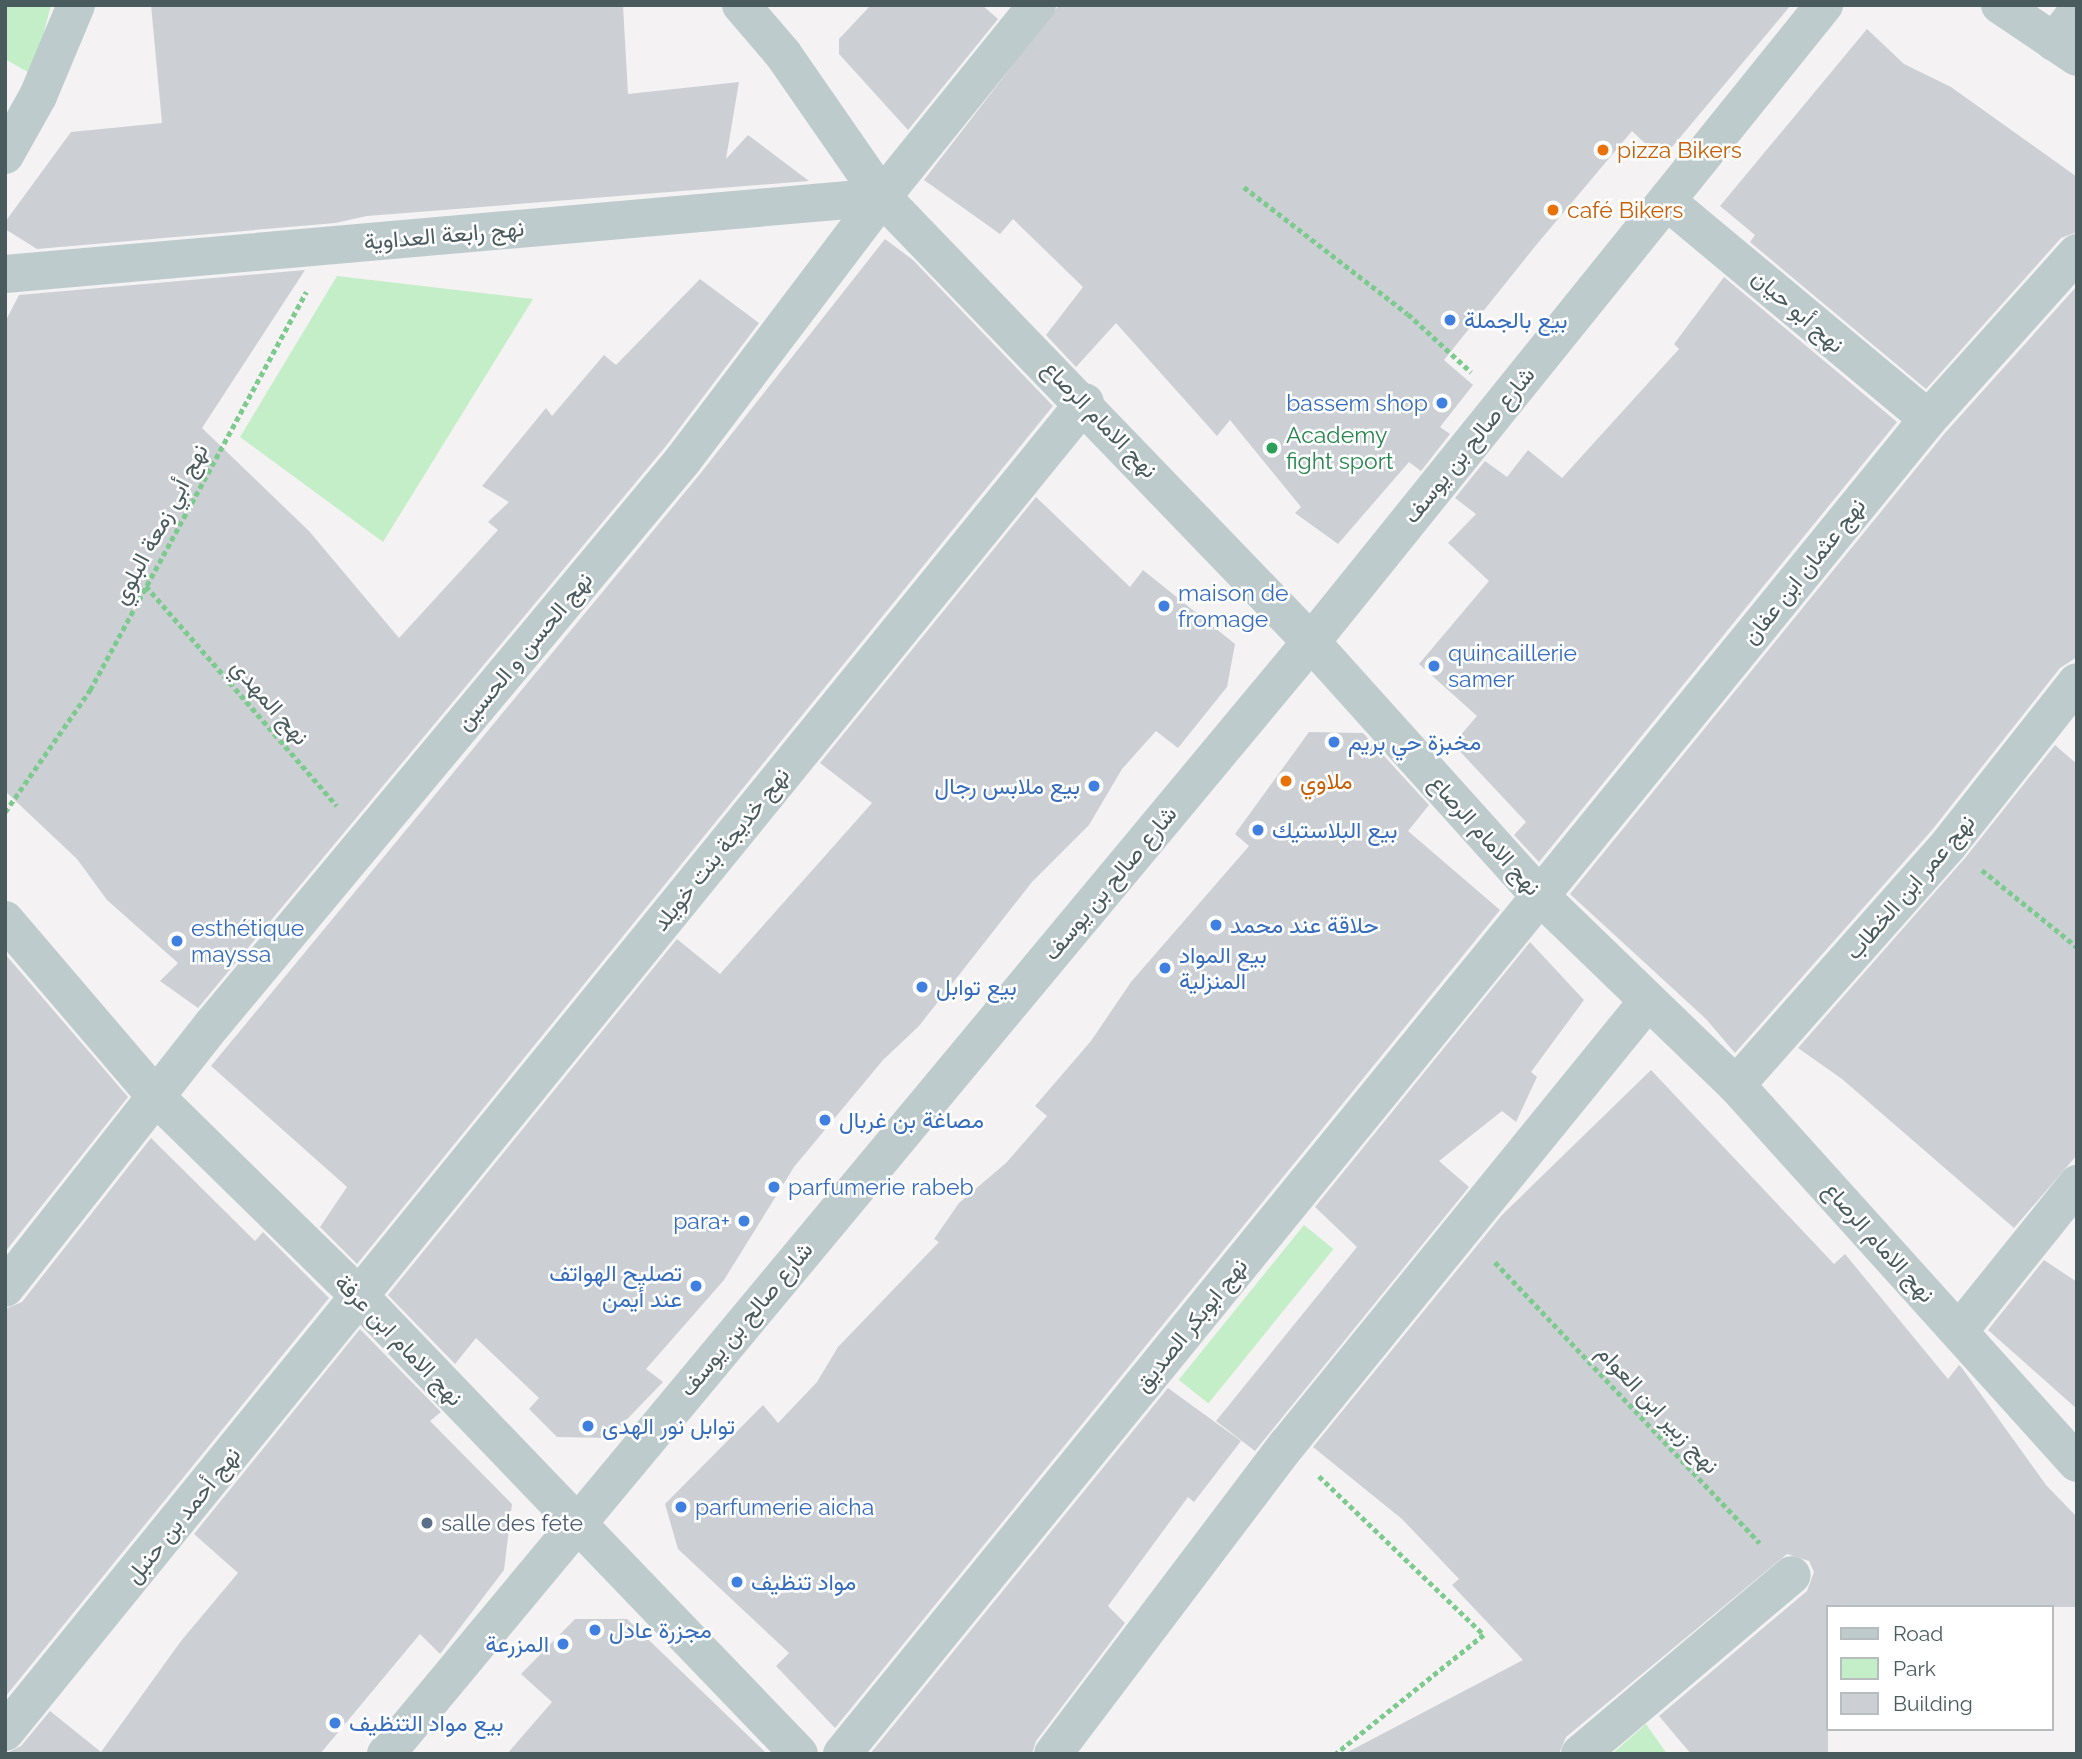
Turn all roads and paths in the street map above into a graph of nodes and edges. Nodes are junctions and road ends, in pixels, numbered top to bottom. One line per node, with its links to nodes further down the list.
1 (76, 5): 7 (street)
2 (741, 5): 9 (street, نهج الامام الرصاع)
3 (1037, 5): 9 (street, نهج الحسن و الحسين)
4 (1824, 5): 10 (street, شارع صالح بن يوسف)
5 (2000, 5): 6 (street)
6 (2069, 37)
7 (5, 155)
8 (1244, 187): 15 (path)
9 (882, 197): 11 (street, نهج رابعة العداوية); 14 (street, نهج الامام الرصاع); 21 (street, نهج الحسن و الحسين)
10 (1669, 202): 15 (street, شارع صالح بن يوسف); 16 (street, نهج أبو حيان)
11 (332, 244): 13 (street, نهج رابعة العداوية); 17 (path, نهج أبي زمعة البلوي)
12 (2077, 253): 16 (street, نهج عثمان ابن عفان)
13 (5, 274)
14 (1085, 402): 18 (street, نهج الامام الرصاع); 32 (street, نهج خديجة بنت خويلد)
15 (1503, 402): 18 (street, شارع صالح بن يوسف)
16 (1928, 419): 23 (street, نهج عثمان ابن عفان)
17 (146, 586): 20 (path, نهج أبي زمعة البلوي); 21 (path, نهج المهدي)
18 (1311, 642): 23 (street, نهج الامام الرصاع); 36 (street, شارع صالح بن يوسف)
19 (2077, 682): 22 (street, نهج عمر ابن الخطاب)
20 (5, 812)
21 (368, 841): 28 (street, نهج الحسن و الحسين)
22 (1950, 844): 25 (path); 27 (street, نهج عمر ابن الخطاب)
23 (1540, 896): 26 (street, نهج الامام الرصاع); 41 (street, نهج ابوبكر الصديق)
24 (5, 920): 28 (street, نهج الامام ابن عرفة)
25 (2077, 947)
26 (1647, 1002): 27 (street, نهج الامام الرصاع); 30 (street)
27 (1736, 1085): 33 (street, نهج الامام الرصاع)
28 (158, 1099): 31 (street, نهج الحسن و الحسين); 32 (street, نهج الامام ابن عرفة)
29 (2077, 1184): 33 (street)
30 (1463, 1228): 34 (street); 37 (path, نهج زبير ابن العوام)
31 (5, 1288)
32 (361, 1298): 36 (street, نهج الامام ابن عرفة); 38 (street, نهج أحمد بن حنبل)
33 (1959, 1331): 35 (street, نهج الامام الرصاع)
34 (1287, 1446): 42 (street); 43 (path)
35 (2077, 1464)
36 (575, 1524): 39 (street, شارع صالح بن يوسف); 40 (street, نهج الامام ابن عرفة)
37 (1792, 1575): 44 (street)
38 (5, 1732)
39 (386, 1754)
40 (799, 1754)
41 (842, 1754)
42 (1053, 1754)
43 (1336, 1754)
44 (1580, 1754)

